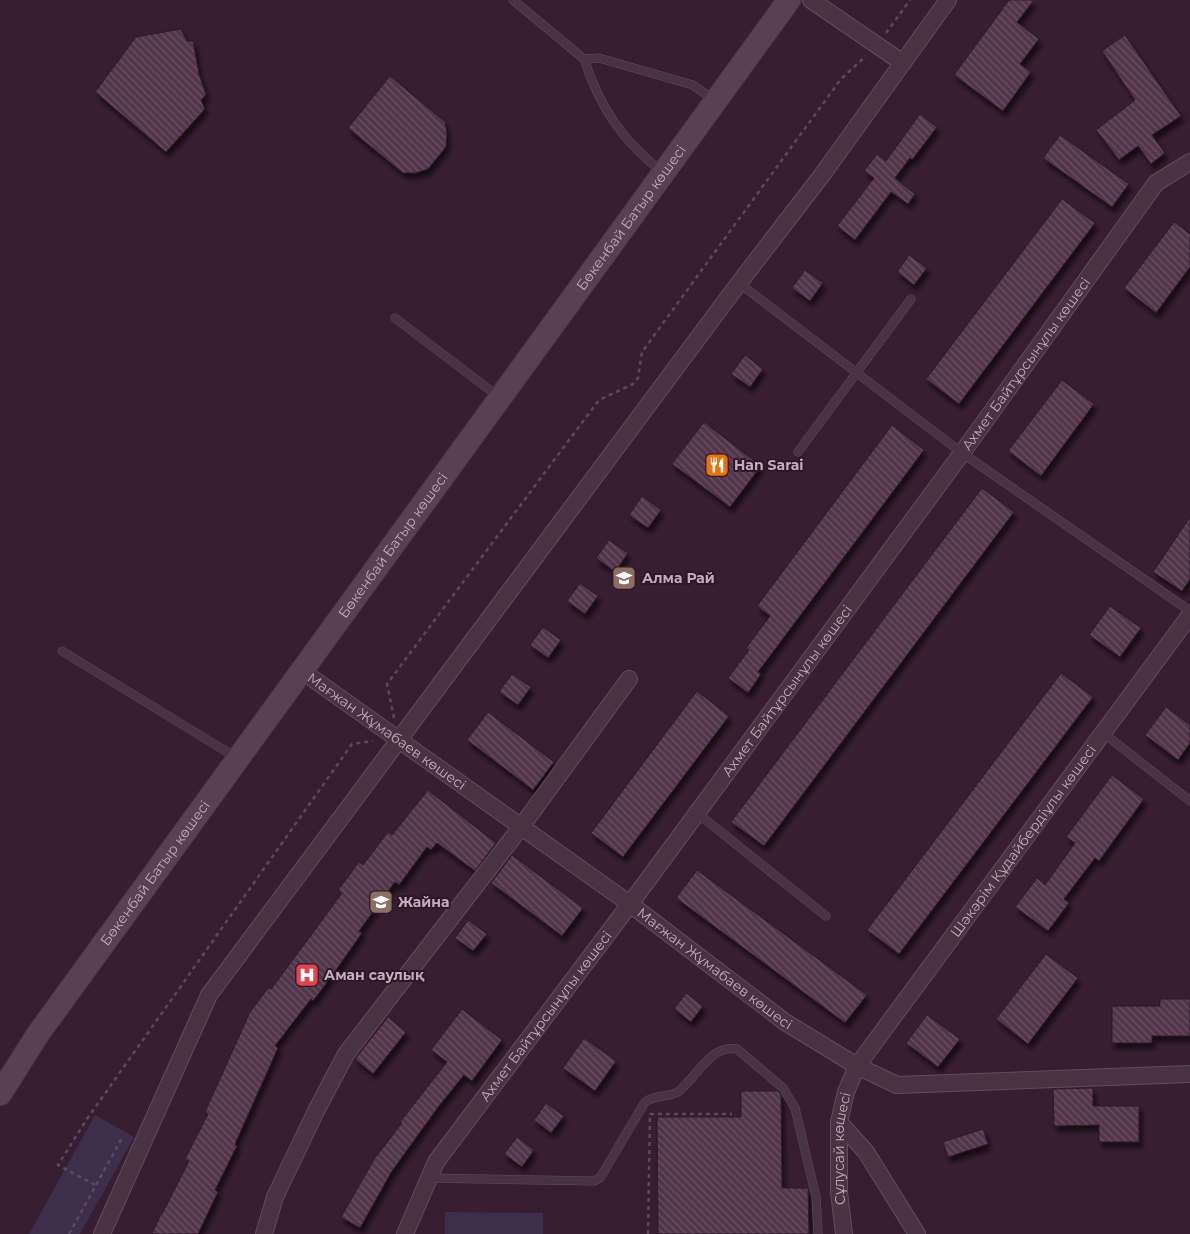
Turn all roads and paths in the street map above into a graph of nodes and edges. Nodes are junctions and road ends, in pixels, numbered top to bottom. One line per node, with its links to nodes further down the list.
1 (513, 0): 7 (lane)
2 (789, 0): 9 (main road, Бөкенбай Батыр көшесі)
3 (811, 0): 6 (street)
4 (910, 0): 6 (path)
5 (948, 0): 8 (street)
6 (877, 46): 8 (street); 25 (path)
7 (584, 59): 9 (lane); 11 (lane)
8 (903, 63): 12 (street)
9 (716, 101): 11 (main road, Бөкенбай Батыр көшесі)
10 (1190, 162): 18 (street, Ахмет Байтұрсынұлы көшесі)
11 (664, 173): 16 (main road, Бөкенбай Батыр көшесі)
12 (739, 283): 15 (lane); 25 (street)
13 (911, 299): 15 (lane)
14 (395, 318): 16 (lane)
15 (857, 373): 17 (lane); 18 (lane)
16 (500, 398): 22 (main road, Бөкенбай Батыр көшесі)
17 (798, 452)
18 (962, 453): 19 (lane); 28 (street, Ахмет Байтұрсынұлы көшесі)
19 (1190, 611)
20 (1190, 615): 24 (street, Шәкәрім Құдайбердіұлы көшесі)
21 (62, 651): 26 (lane)
22 (302, 670): 25 (street, Мағжан Жұмабаев көшесі); 26 (main road, Бөкенбай Батыр көшесі)
23 (630, 679): 29 (street)
24 (1102, 732): 27 (lane); 32 (street, Шәкәрім Құдайбердіұлы көшесі)
25 (393, 737): 29 (street, Мағжан Жұмабаев көшесі); 39 (path); 41 (street)
26 (238, 759): 34 (main road, Бөкенбай Батыр көшесі)
27 (1190, 801)
28 (697, 813): 30 (street, Ахмет Байтұрсынұлы көшесі); 31 (lane)
29 (521, 827): 30 (street, Мағжан Жұмабаев көшесі); 42 (street)
30 (630, 904): 32 (street, Мағжан Жұмабаев көшесі); 38 (street, Ахмет Байтұрсынұлы көшесі)
31 (826, 916)
32 (857, 1066): 33 (street, Мағжан Жұмабаев көшесі); 36 (street, Сұлусай көшесі)
33 (1190, 1074)
34 (0, 1094)
35 (732, 1114): 44 (path)
36 (839, 1122): 46 (street, Сұлусай көшесі); 47 (street)
37 (122, 1138): 39 (path)
38 (429, 1178): 43 (street, Ахмет Байтұрсынұлы көшесі); 45 (lane)
39 (95, 1185): 40 (path)
40 (69, 1234)
41 (102, 1234)
42 (264, 1234)
43 (405, 1234)
44 (648, 1234)
45 (818, 1234)
46 (844, 1234)
47 (917, 1234)

